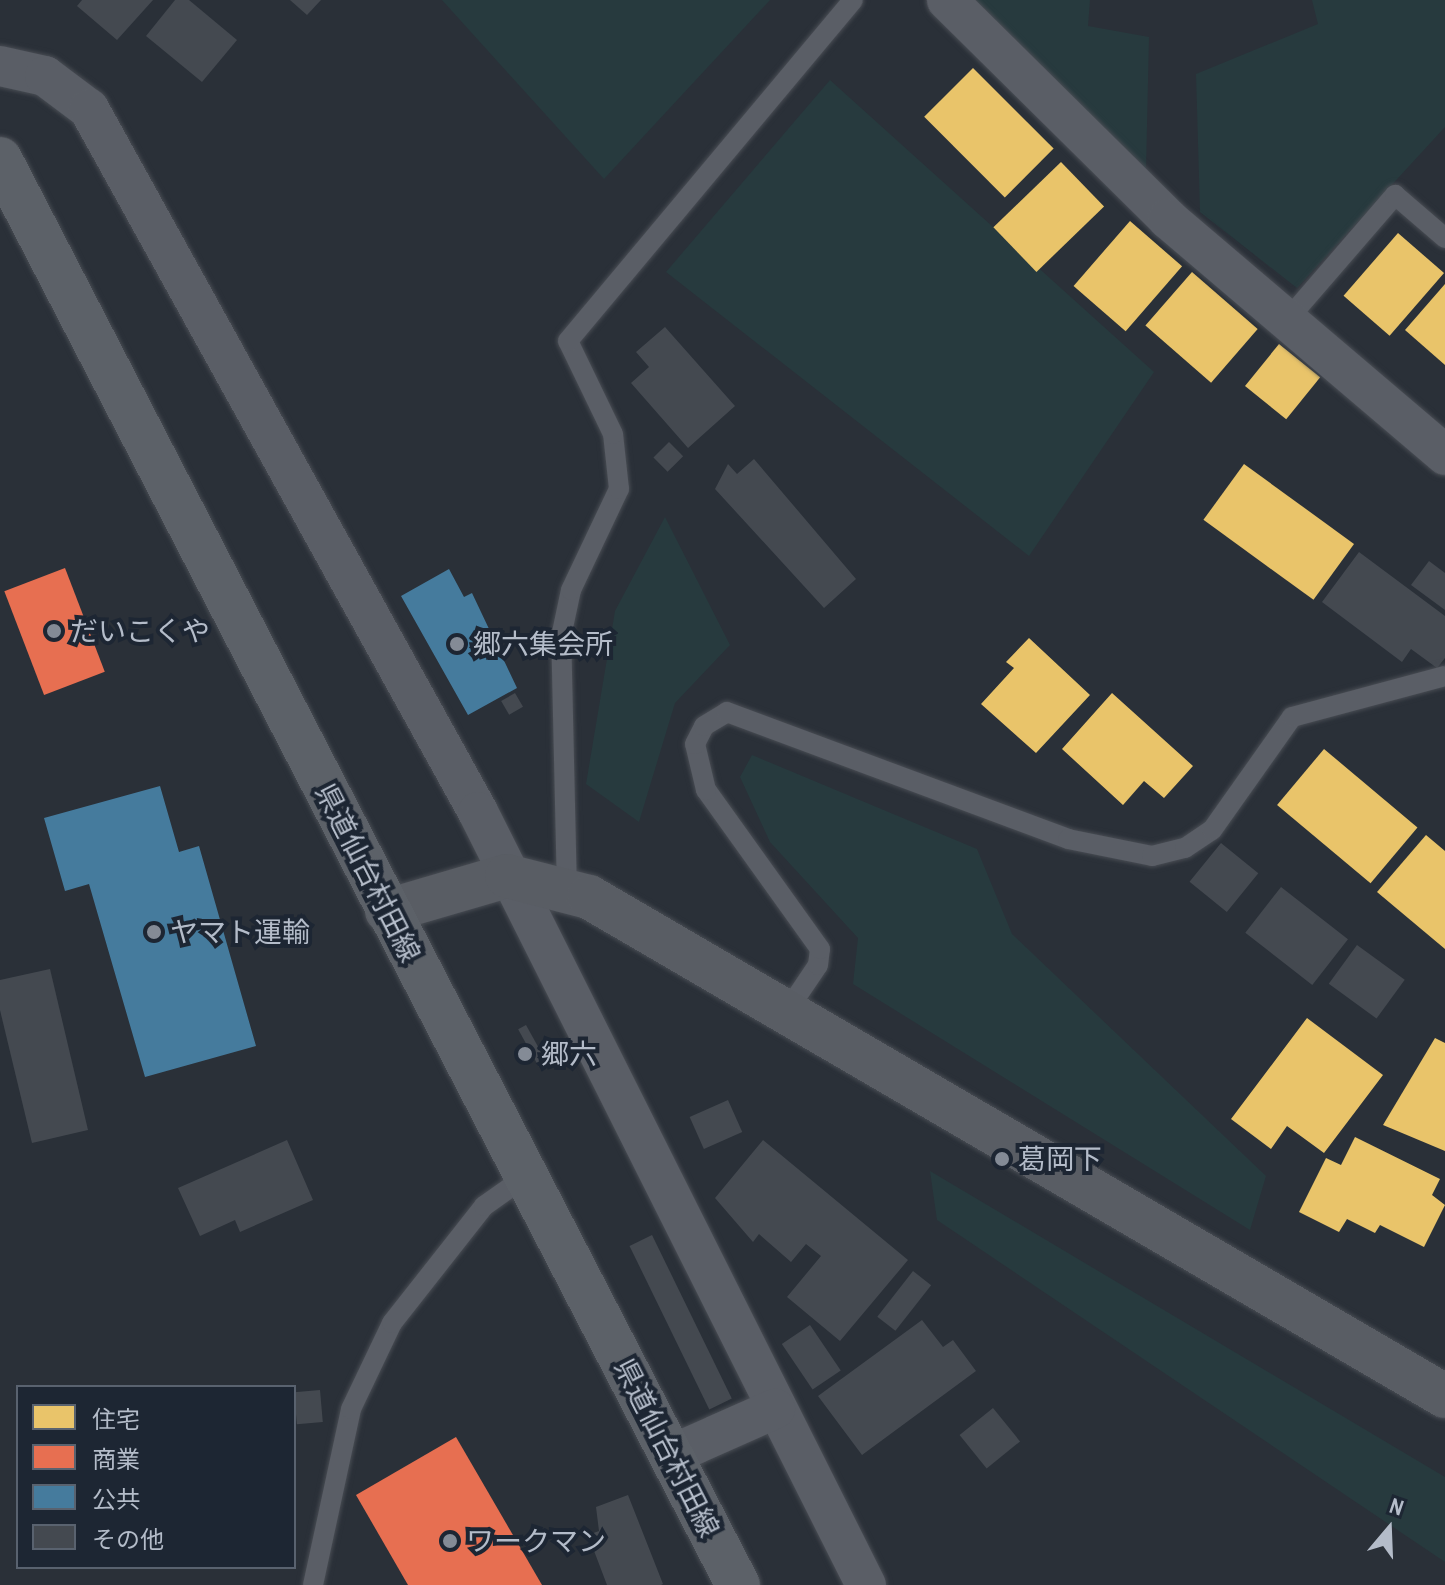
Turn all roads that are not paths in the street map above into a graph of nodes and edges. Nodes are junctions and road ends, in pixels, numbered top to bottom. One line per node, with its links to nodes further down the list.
1 (853, 0): 10 (lane)
2 (947, 0): 6 (street)
3 (0, 66): 9 (street)
4 (0, 159): 11 (main road, 県道仙台村田線)
5 (1445, 238): 6 (lane)
6 (1288, 319): 7 (street)
7 (1445, 455)
8 (1445, 676): 12 (lane)
9 (507, 876): 10 (street); 11 (street); 15 (street)
10 (567, 892): 12 (street)
11 (387, 911): 13 (main road, 県道仙台村田線)
12 (787, 1011): 14 (street)
13 (525, 1177): 16 (main road, 県道仙台村田線); 17 (lane)
14 (1445, 1396)
15 (775, 1409): 16 (street); 19 (street)
16 (671, 1455): 18 (main road, 県道仙台村田線)
17 (313, 1585)
18 (738, 1585)
19 (866, 1585)

